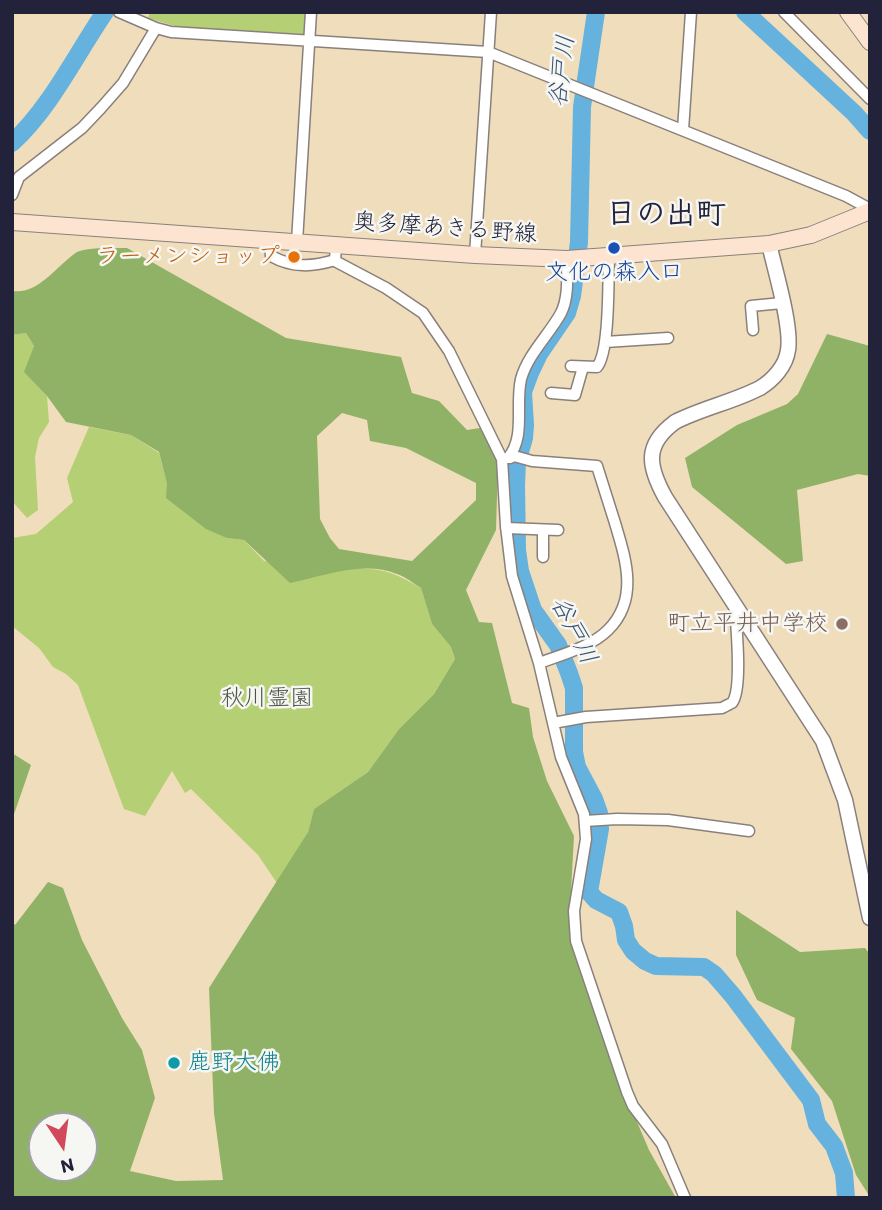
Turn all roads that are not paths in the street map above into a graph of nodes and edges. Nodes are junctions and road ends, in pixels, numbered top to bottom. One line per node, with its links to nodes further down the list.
1 (119, 12): 7 (street)
2 (311, 12): 8 (street)
3 (491, 12): 10 (street)
4 (691, 12): 12 (street)
5 (784, 12): 11 (street)
6 (848, 12): 9 (main road)
7 (151, 26): 8 (street); 13 (street)
8 (309, 41): 10 (street); 17 (street)
9 (870, 42)
10 (488, 52): 12 (street); 20 (street)
11 (870, 99)
12 (683, 130): 14 (street)
13 (12, 195)
14 (870, 210): 18 (main road, 奥多摩あきる野線)
15 (12, 222): 16 (main road, 奥多摩あきる野線)
16 (270, 240): 17 (main road, 奥多摩あきる野線); 19 (street)
17 (297, 242): 19 (main road, 奥多摩あきる野線)
18 (769, 244): 21 (main road, 奥多摩あきる野線); 23 (street)
19 (336, 253): 20 (main road, 奥多摩あきる野線); 30 (street)
20 (475, 255): 22 (main road, 奥多摩あきる野線)
21 (609, 257): 22 (main road, 奥多摩あきる野線); 26 (street)
22 (568, 259): 30 (street)
23 (782, 303): 24 (street); 35 (street)
24 (753, 330)
25 (668, 338): 26 (street)
26 (605, 342): 28 (street)
27 (571, 366): 28 (street)
28 (583, 367): 29 (street)
29 (551, 393)
30 (506, 458): 31 (street); 36 (street)
31 (514, 528): 32 (street); 36 (street)
32 (543, 530): 33 (street); 34 (street)
33 (558, 530)
34 (542, 557)
35 (735, 604): 37 (street); 40 (street)
36 (540, 663): 37 (street)
37 (554, 723): 38 (street)
38 (585, 821): 39 (street); 41 (street)
39 (749, 831)
40 (870, 918)
41 (662, 1144): 42 (street); 43 (street)
42 (675, 1153)
43 (685, 1198)

